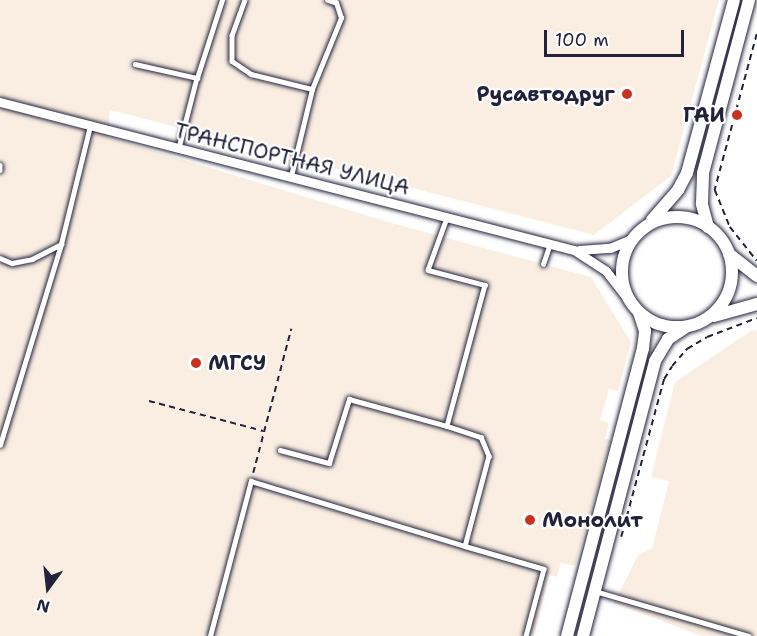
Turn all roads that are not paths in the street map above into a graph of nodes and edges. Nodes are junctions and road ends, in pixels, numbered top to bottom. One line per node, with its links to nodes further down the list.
1 (222, 0): 7 (lane)
2 (245, 0): 8 (lane)
3 (327, 0): 8 (lane)
4 (734, 0): 16 (main road)
5 (749, 0): 17 (main road)
6 (135, 64): 7 (lane)
7 (197, 78): 11 (lane)
8 (312, 89): 14 (lane)
9 (0, 102): 10 (street, ТРАНСПОРТНАЯ УЛИЦА)
10 (90, 126): 11 (street, ТРАНСПОРТНАЯ УЛИЦА); 19 (lane)
11 (179, 148): 14 (street, ТРАНСПОРТНАЯ УЛИЦА)
12 (0, 165): 13 (lane)
13 (0, 170)
14 (291, 176): 15 (street, ТРАНСПОРТНАЯ УЛИЦА)
15 (447, 218): 20 (street, ТРАНСПОРТНАЯ УЛИЦА); 31 (lane)
16 (649, 223): 17 (main road); 18 (main road)
17 (708, 227): 22 (main road)
18 (634, 238): 21 (street, ТРАНСПОРТНАЯ УЛИЦА); 26 (main road)
19 (61, 244): 23 (lane); 32 (lane)
20 (550, 244): 21 (street, ТРАНСПОРТНАЯ УЛИЦА); 24 (lane)
21 (574, 250): 26 (street, ТРАНСПОРТНАЯ УЛИЦА)
22 (729, 254): 25 (main road); 29 (main road)
23 (0, 258)
24 (543, 264)
25 (757, 276)
26 (627, 298): 28 (main road)
27 (757, 304): 29 (main road)
28 (639, 312): 30 (main road); 38 (main road)
29 (710, 317): 30 (main road)
30 (688, 326): 35 (main road)
31 (447, 426): 33 (lane); 34 (lane)
32 (0, 445)
33 (280, 450)
34 (465, 546): 36 (lane); 37 (lane)
35 (595, 591): 39 (main road); 40 (lane)
36 (210, 636)
37 (526, 636)
38 (567, 636)
39 (583, 636)
40 (749, 636)

